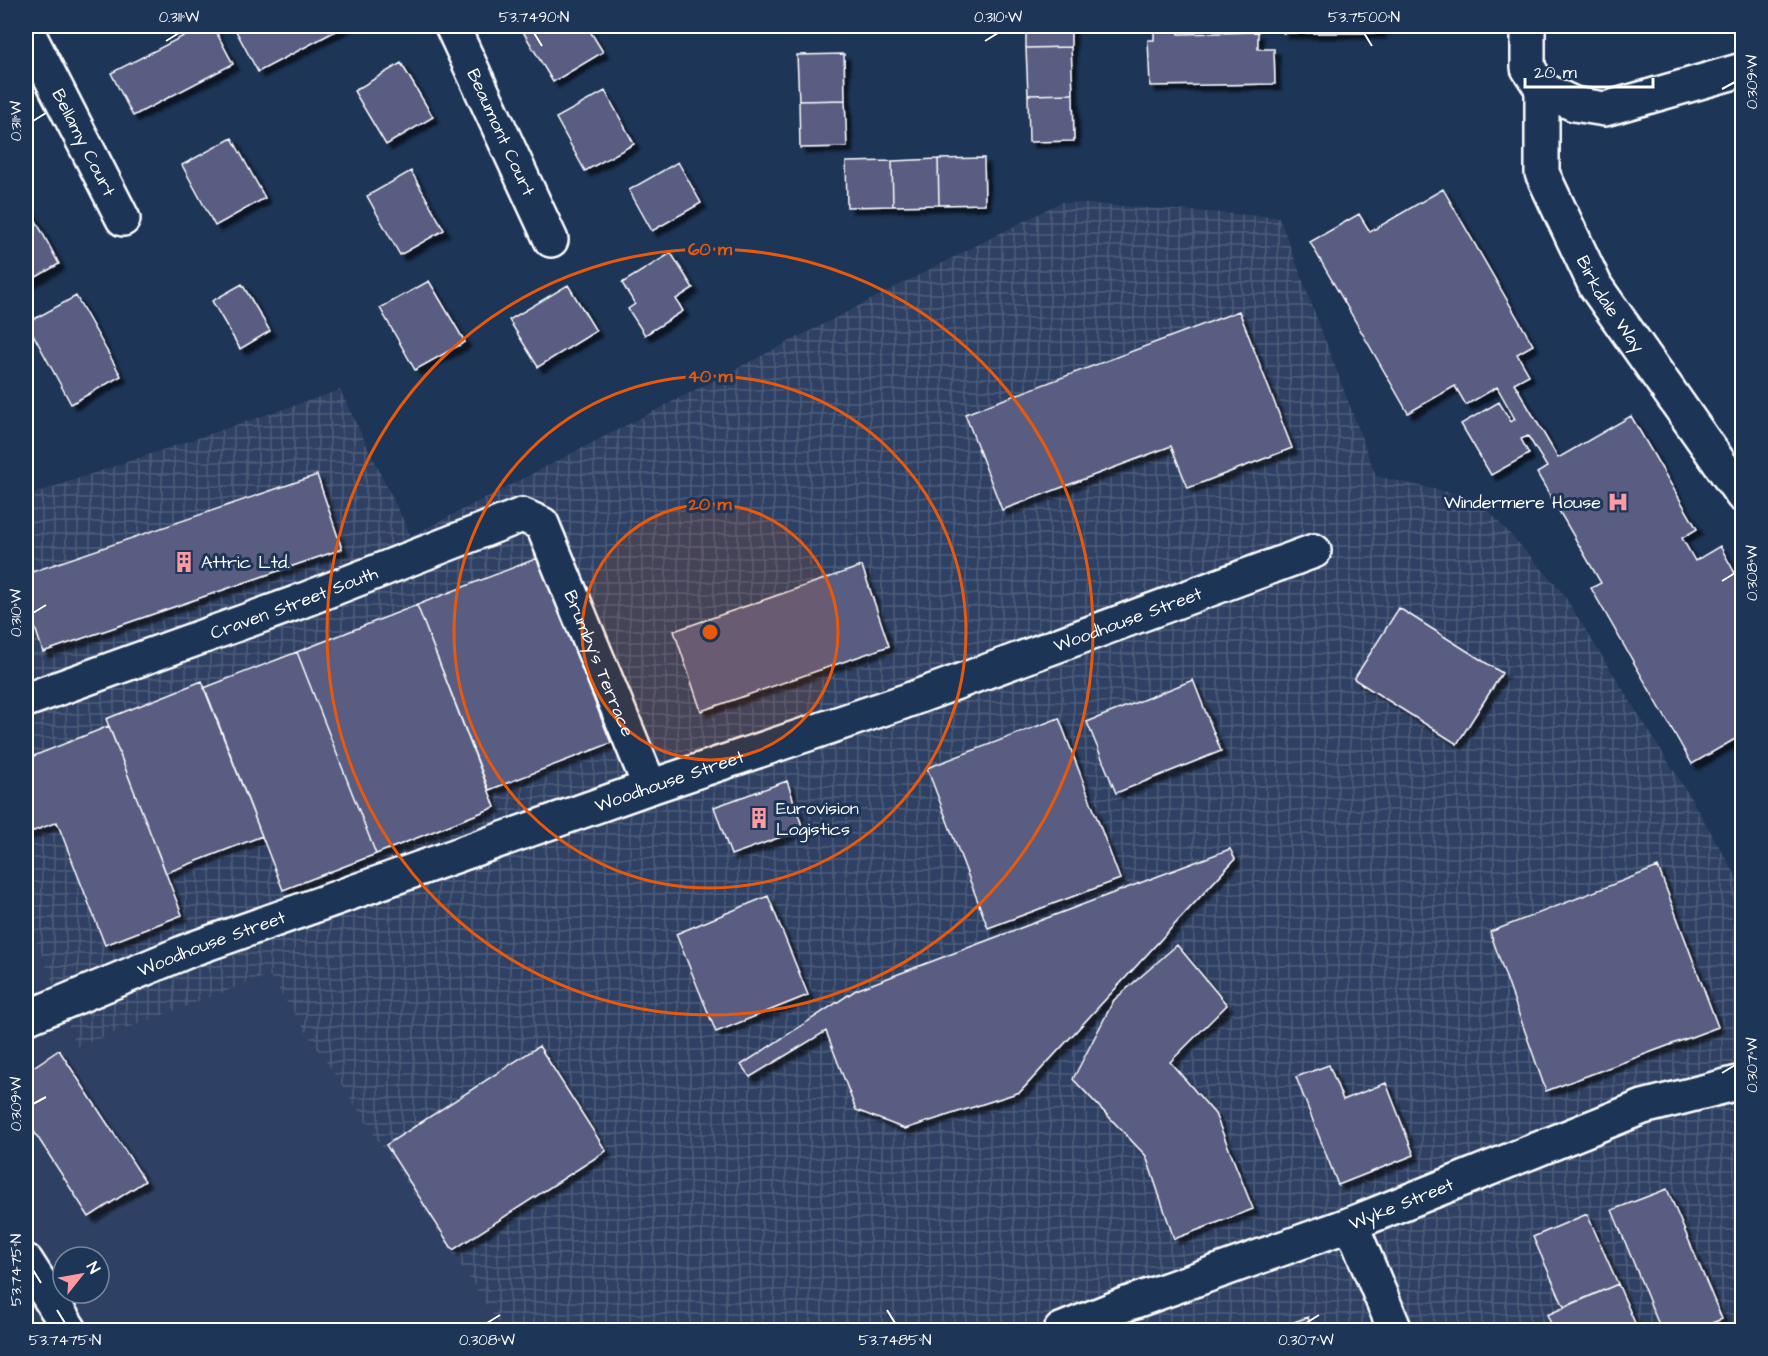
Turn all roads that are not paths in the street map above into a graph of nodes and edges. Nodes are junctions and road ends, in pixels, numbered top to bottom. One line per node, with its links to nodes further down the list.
1 (452, 26): 7 (main road, Beaumont Court)
2 (1528, 26): 5 (main road)
3 (32, 29): 6 (main road, Bellamy Court)
4 (1743, 70): 5 (main road)
5 (1542, 89): 8 (main road, Birkdale Way)
6 (123, 219)
7 (551, 240)
8 (1743, 495)
9 (550, 540): 11 (main road, Craven Street South); 12 (main road, Brumby's Terrace)
10 (1314, 550): 12 (main road, Woodhouse Street)
11 (26, 700)
12 (651, 787): 13 (main road, Woodhouse Street)
13 (26, 1018)
14 (1743, 1082): 15 (main road, Wyke Street)
15 (1351, 1224): 18 (main road, Wyke Street); 19 (main road)
16 (26, 1261): 17 (main road)
17 (70, 1330)
18 (1061, 1330)
19 (1395, 1330)

